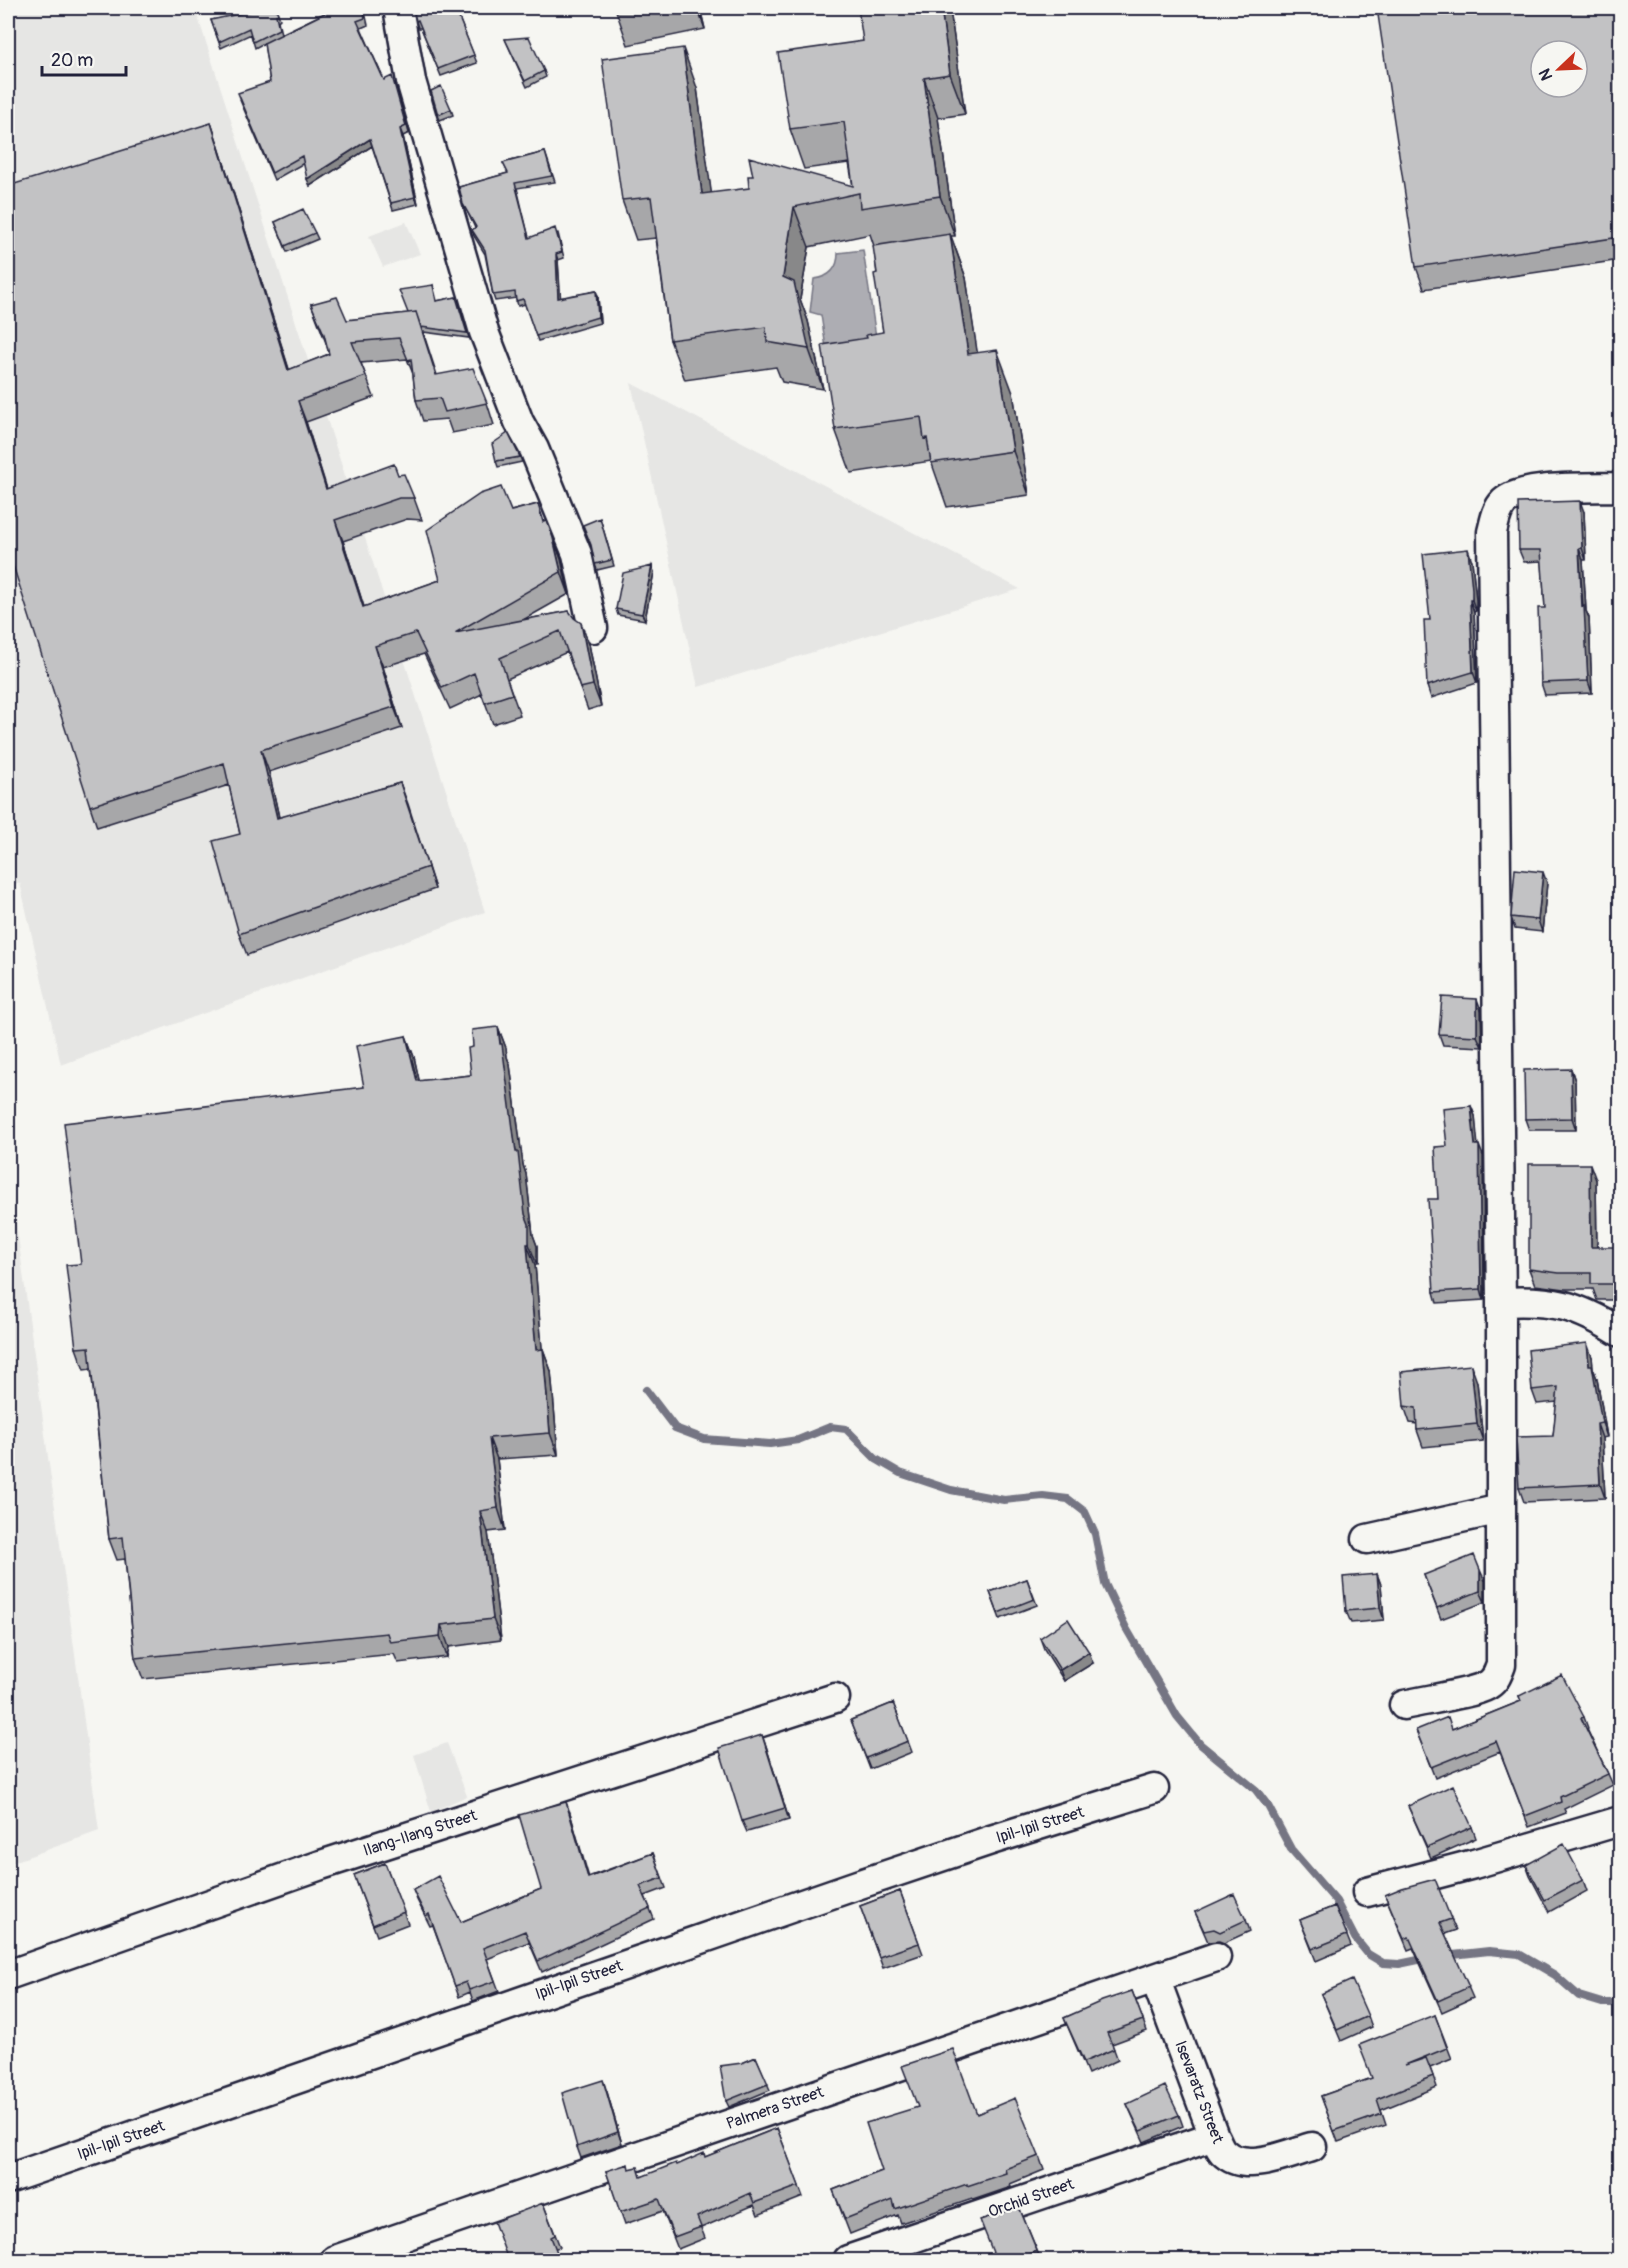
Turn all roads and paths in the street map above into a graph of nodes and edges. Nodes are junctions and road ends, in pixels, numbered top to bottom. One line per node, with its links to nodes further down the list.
1 (398, 8): 3 (street)
2 (1620, 487): 4 (street)
3 (593, 628)
4 (1501, 1302): 5 (street); 6 (street)
5 (1620, 1332)
6 (1502, 1509): 7 (street); 9 (street)
7 (1367, 1539)
8 (835, 1698): 14 (street, Ilang-Ilang Street)
9 (1404, 1705)
10 (1154, 1789): 18 (street, Ipil-Ipil Street)
11 (1620, 1821): 12 (street)
12 (1367, 1892)
13 (1216, 1957): 15 (street, Palmera Street)
14 (8, 1975)
15 (1155, 1978): 16 (street, Isevaratz Street); 19 (street, Palmera Street)
16 (1214, 2136): 17 (street, Isevaratz Street); 20 (street, Orchid Street)
17 (1312, 2147)
18 (8, 2179)
19 (335, 2260)
20 (848, 2260)

